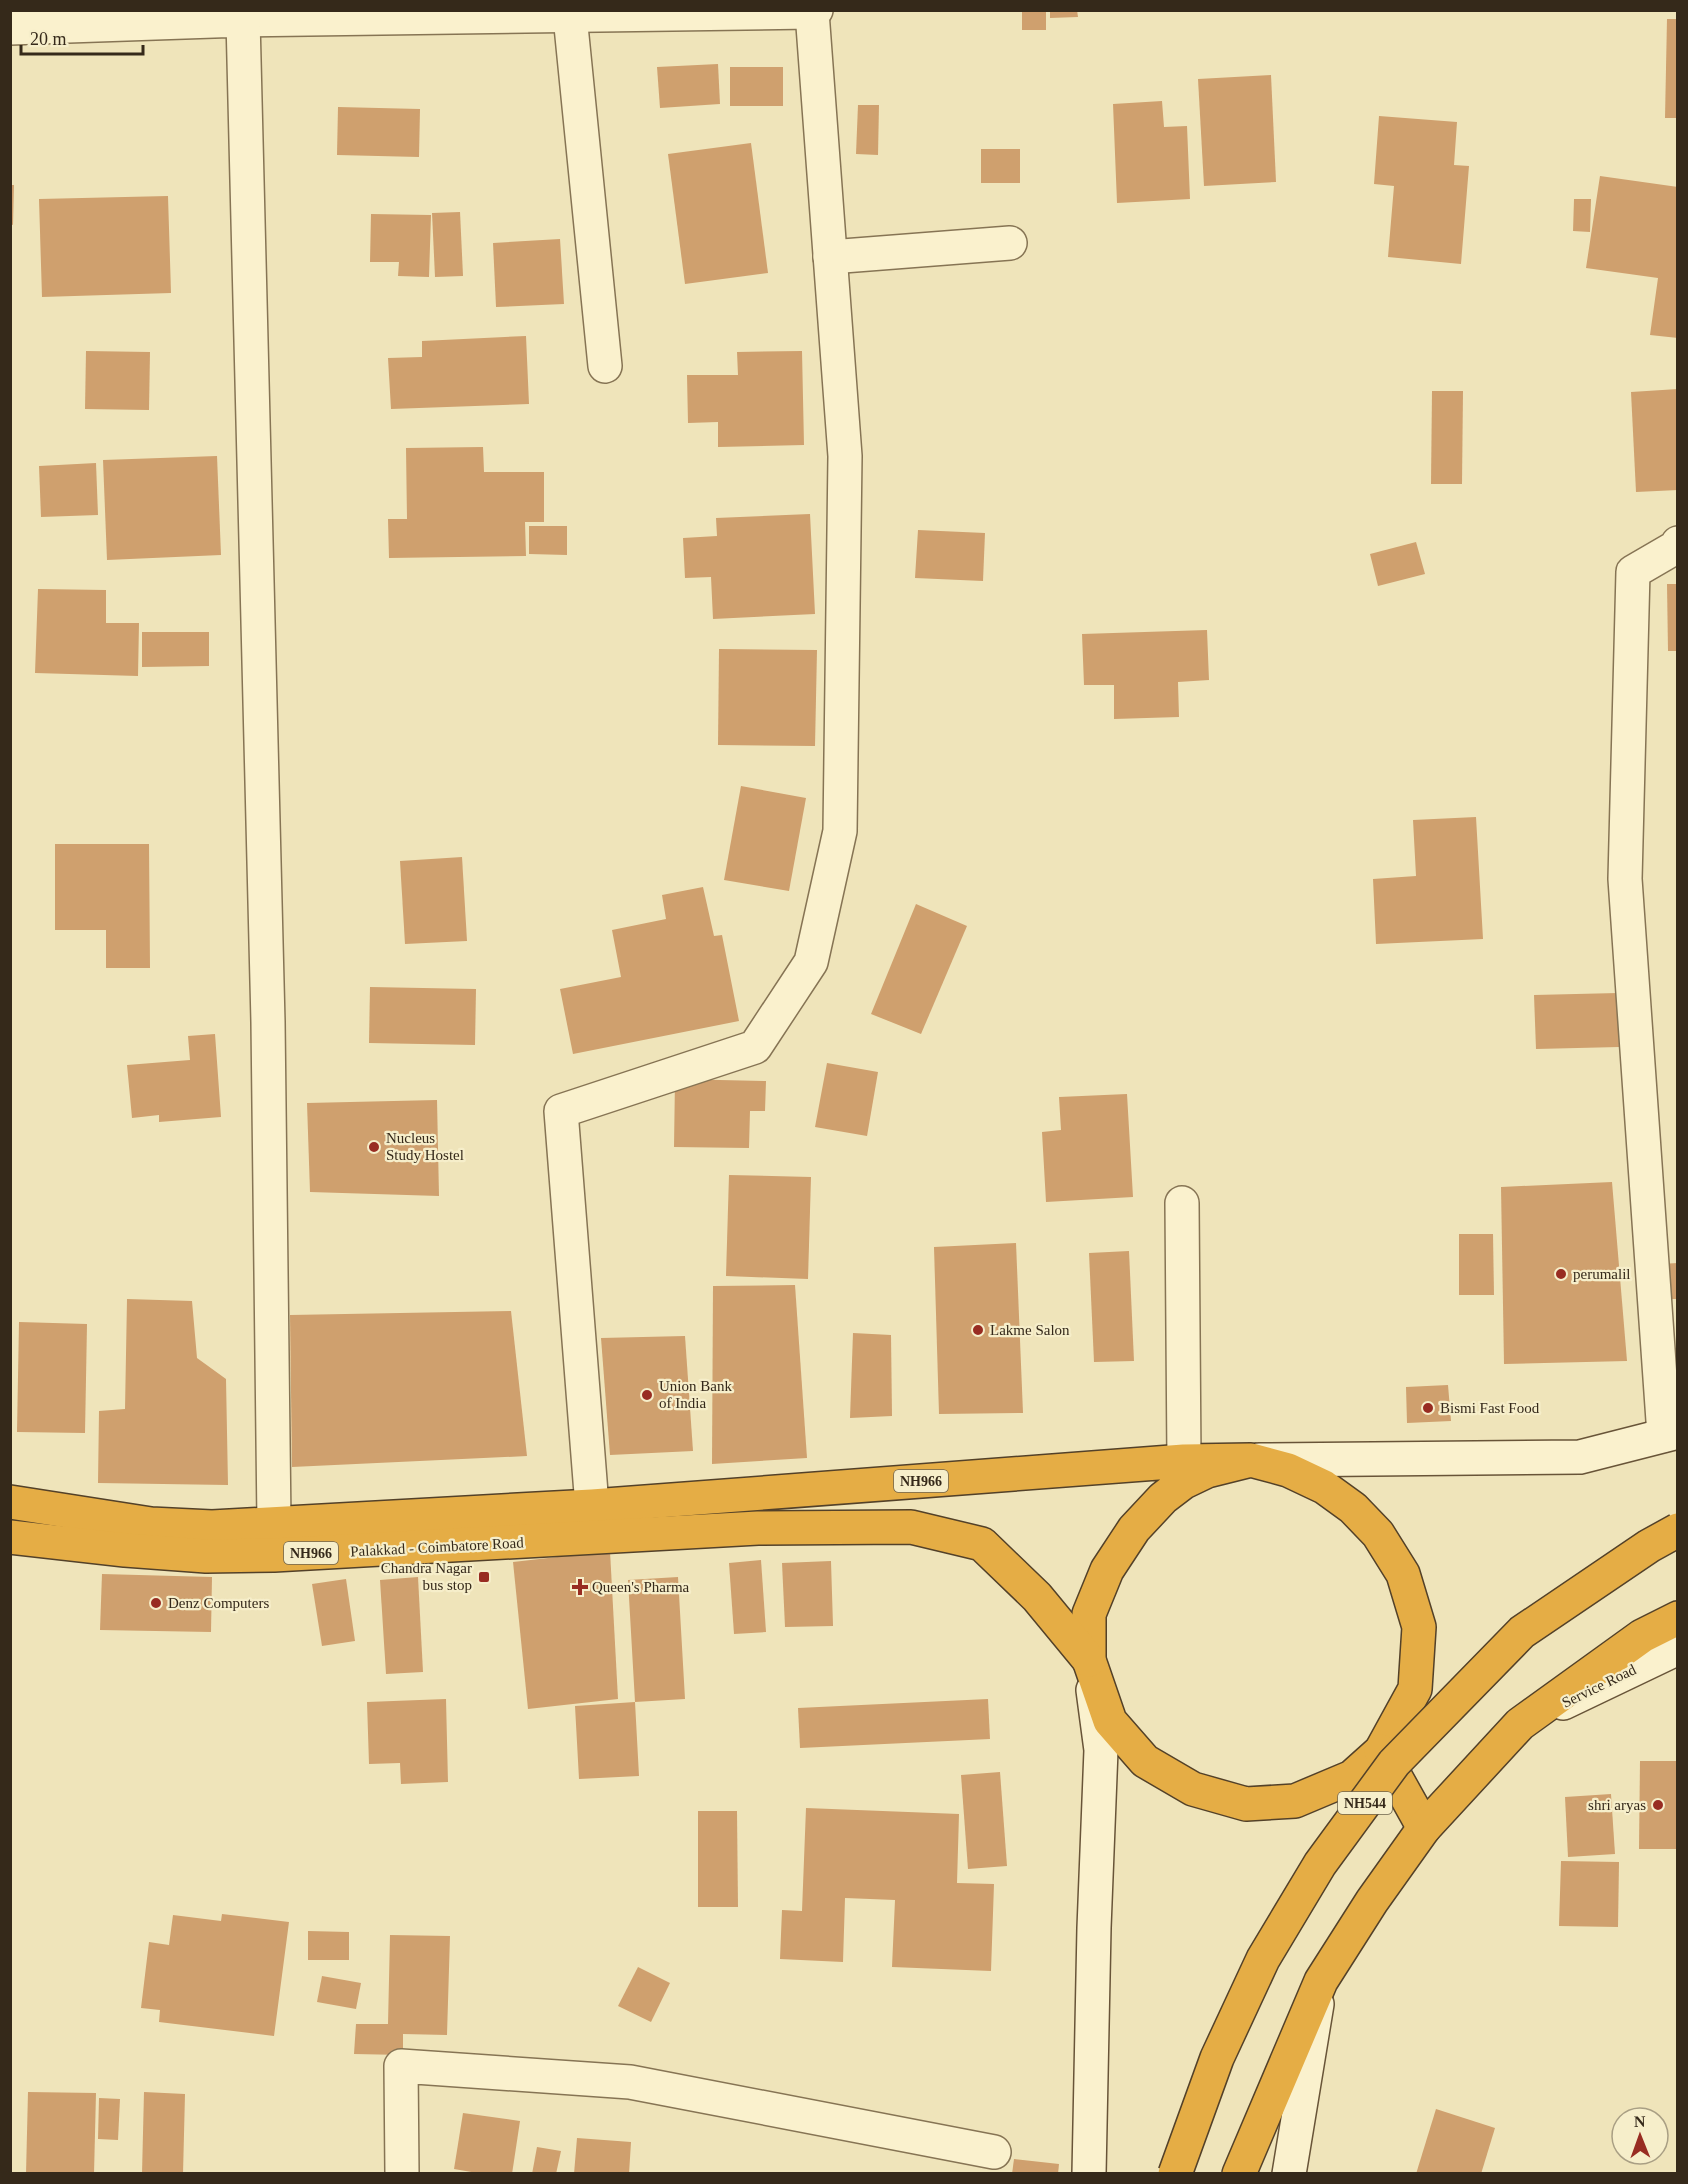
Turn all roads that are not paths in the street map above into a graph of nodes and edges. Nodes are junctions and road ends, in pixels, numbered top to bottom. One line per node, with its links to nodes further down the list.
1 (814, 11): 4 (street); 7 (street)
2 (495, 14): 3 (street); 4 (street)
3 (243, 15): 5 (street); 16 (street)
4 (570, 16): 8 (street)
5 (10, 28)
6 (1010, 243): 7 (street)
7 (830, 257): 15 (street)
8 (605, 366)
9 (1677, 543): 11 (street)
10 (1182, 1203): 13 (street)
11 (1671, 1434): 12 (street)
12 (1251, 1460): 13 (highway, NH966); 21 (highway); 23 (highway)
13 (1184, 1461): 15 (highway, NH966)
14 (10, 1502): 16 (highway, NH966)
15 (592, 1506): 16 (highway, NH966)
16 (274, 1523)
17 (1677, 1530): 29 (highway, NH544, bridge)
18 (10, 1536): 21 (highway, Palakkad - Coimbatore Road / NH966)
19 (1677, 1618): 22 (highway)
20 (1677, 1648): 22 (street, Service Road)
21 (1089, 1660): 23 (highway); 28 (street)
22 (1520, 1724): 24 (highway)
23 (1381, 1751): 24 (highway)
24 (1424, 1828): 25 (highway)
25 (1321, 1981): 30 (highway); 31 (street)
26 (994, 2152): 27 (street)
27 (402, 2174)
28 (1089, 2174)
29 (1175, 2174)
30 (1239, 2174)
31 (1289, 2174)

